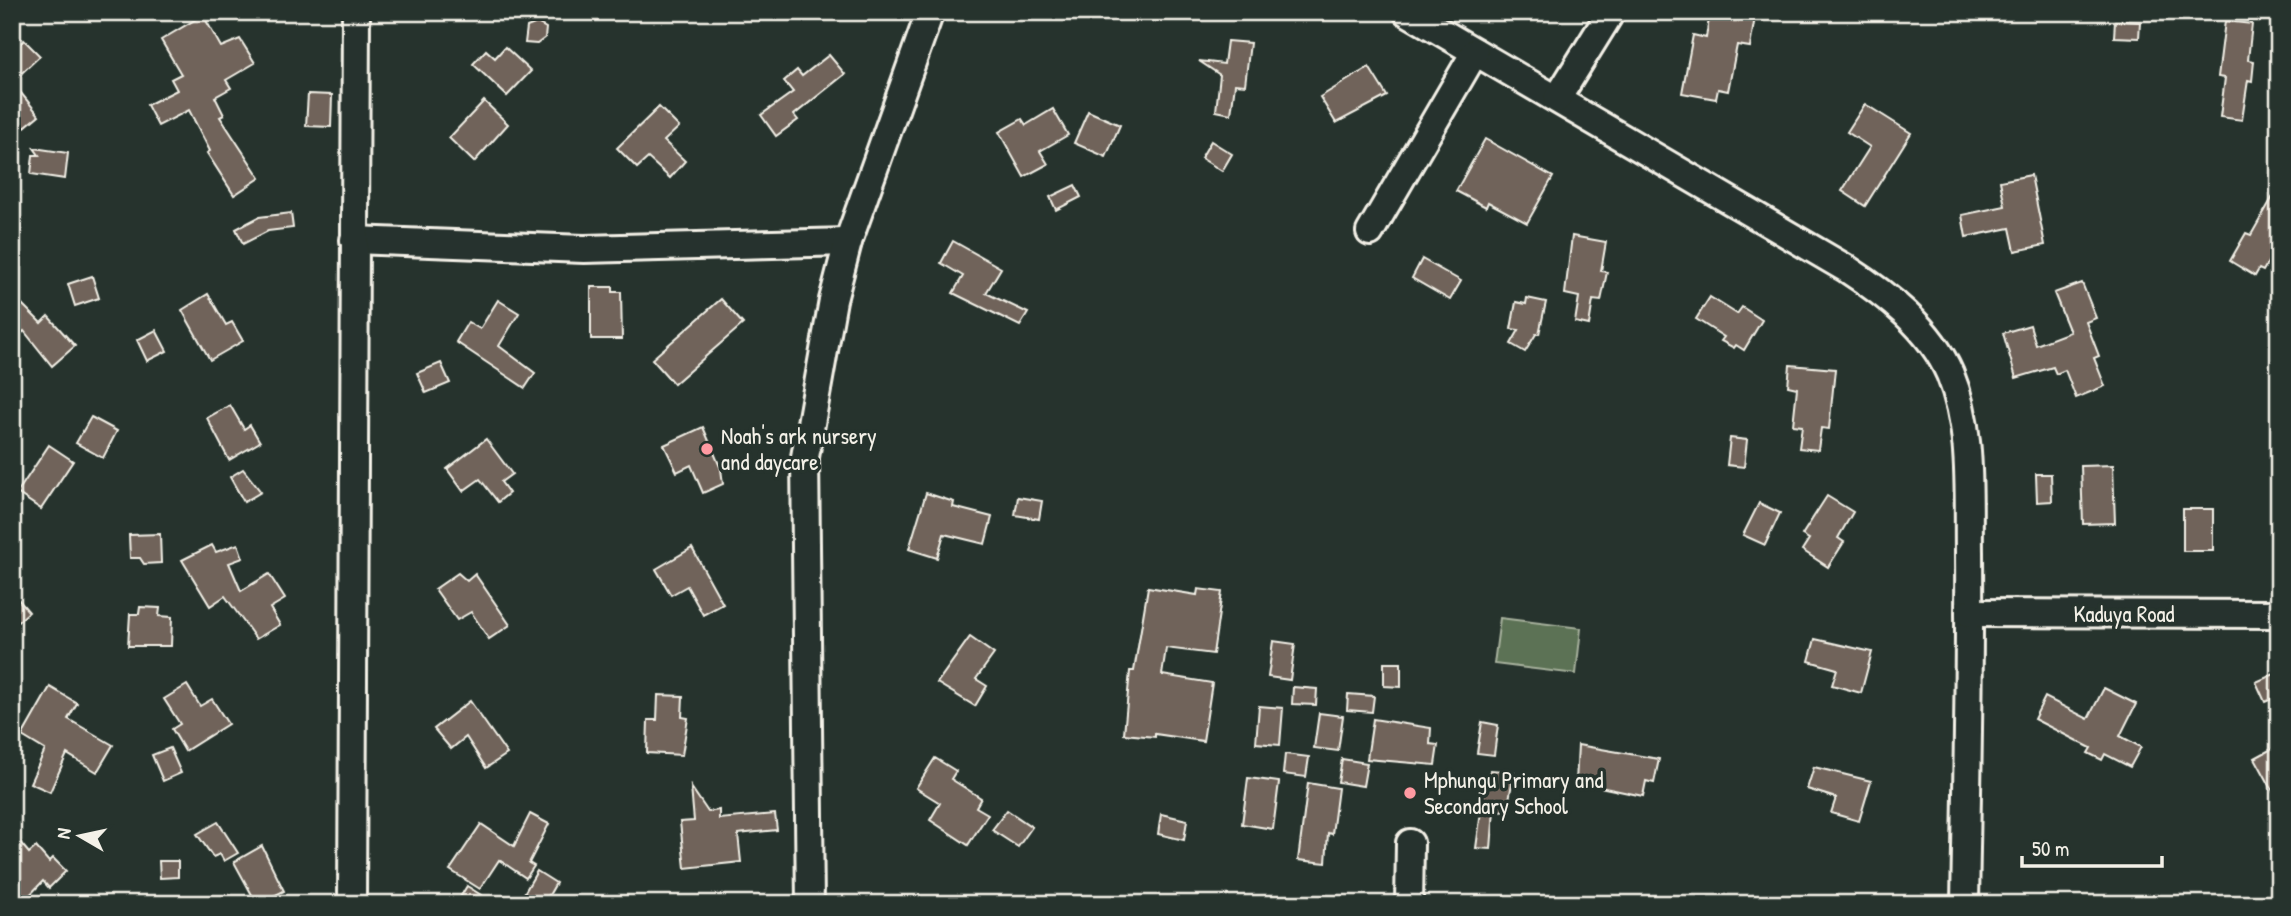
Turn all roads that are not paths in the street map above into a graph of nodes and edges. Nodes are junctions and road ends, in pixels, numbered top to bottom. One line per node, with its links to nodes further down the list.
1 (356, 12): 8 (street)
2 (930, 12): 9 (street)
3 (1407, 12): 5 (street)
4 (1611, 12): 6 (street)
5 (1475, 52): 6 (street); 7 (street)
6 (1557, 99): 10 (street)
7 (1370, 232)
8 (354, 240): 9 (street); 13 (street)
9 (848, 242): 14 (street)
10 (1969, 613): 11 (street, Kaduya Road); 16 (street)
11 (2279, 614)
12 (1410, 844): 15 (street)
13 (352, 904)
14 (810, 904)
15 (1409, 904)
16 (1965, 904)

